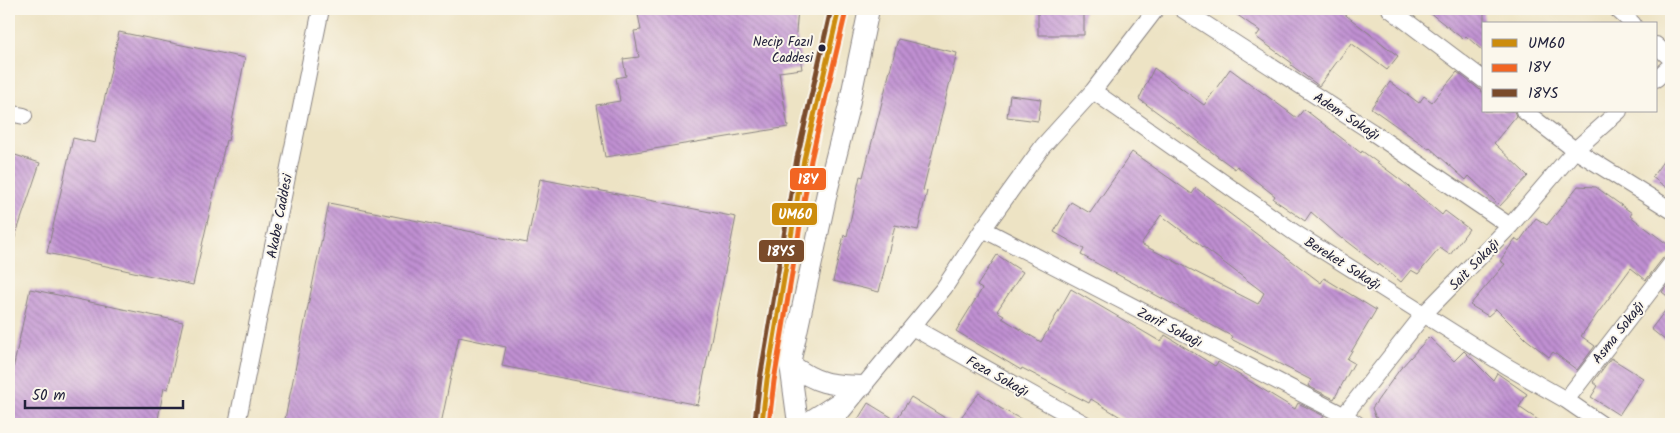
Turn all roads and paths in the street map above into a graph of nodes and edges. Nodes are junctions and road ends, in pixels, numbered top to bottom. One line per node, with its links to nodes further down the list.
1 (321, 9): 30 (street, Akabe Caddesi)
2 (839, 9): 29 (street)
3 (869, 9): 24 (street)
4 (1156, 9): 14 (street)
5 (1182, 9): 19 (street, Adem Sokağı)
6 (1390, 9): 13 (street)
7 (1617, 9): 8 (street)
8 (1631, 22)
9 (1658, 47): 10 (street)
10 (1671, 59)
11 (1671, 65): 12 (street)
12 (1658, 76)
13 (1482, 78)
14 (1093, 91): 20 (street); 22 (street, Bereket Sokağı)
15 (1525, 112): 17 (street)
16 (1618, 112): 17 (street, Sait Sokağı)
17 (1575, 150): 18 (street); 19 (street, Sait Sokağı)
18 (1671, 210)
19 (1510, 226): 22 (street, Sait Sokağı)
20 (983, 229): 23 (street); 27 (street, Zarif Sokağı)
21 (1671, 264): 26 (street, Asma Sokağı)
22 (1424, 314): 26 (street, Bereket Sokağı); 27 (street, Sait Sokağı)
23 (912, 327): 25 (street); 32 (street, Feza Sokağı)
24 (790, 364): 25 (street); 28 (street)
25 (863, 386): 28 (street); 31 (street)
26 (1566, 400): 34 (street, Bereket Sokağı)
27 (1340, 420): 33 (street, Zarif Sokağı)
28 (803, 421): 29 (street)
29 (761, 423)
30 (237, 424)
31 (832, 424)
32 (1085, 424)
33 (1357, 424)
34 (1601, 424)

